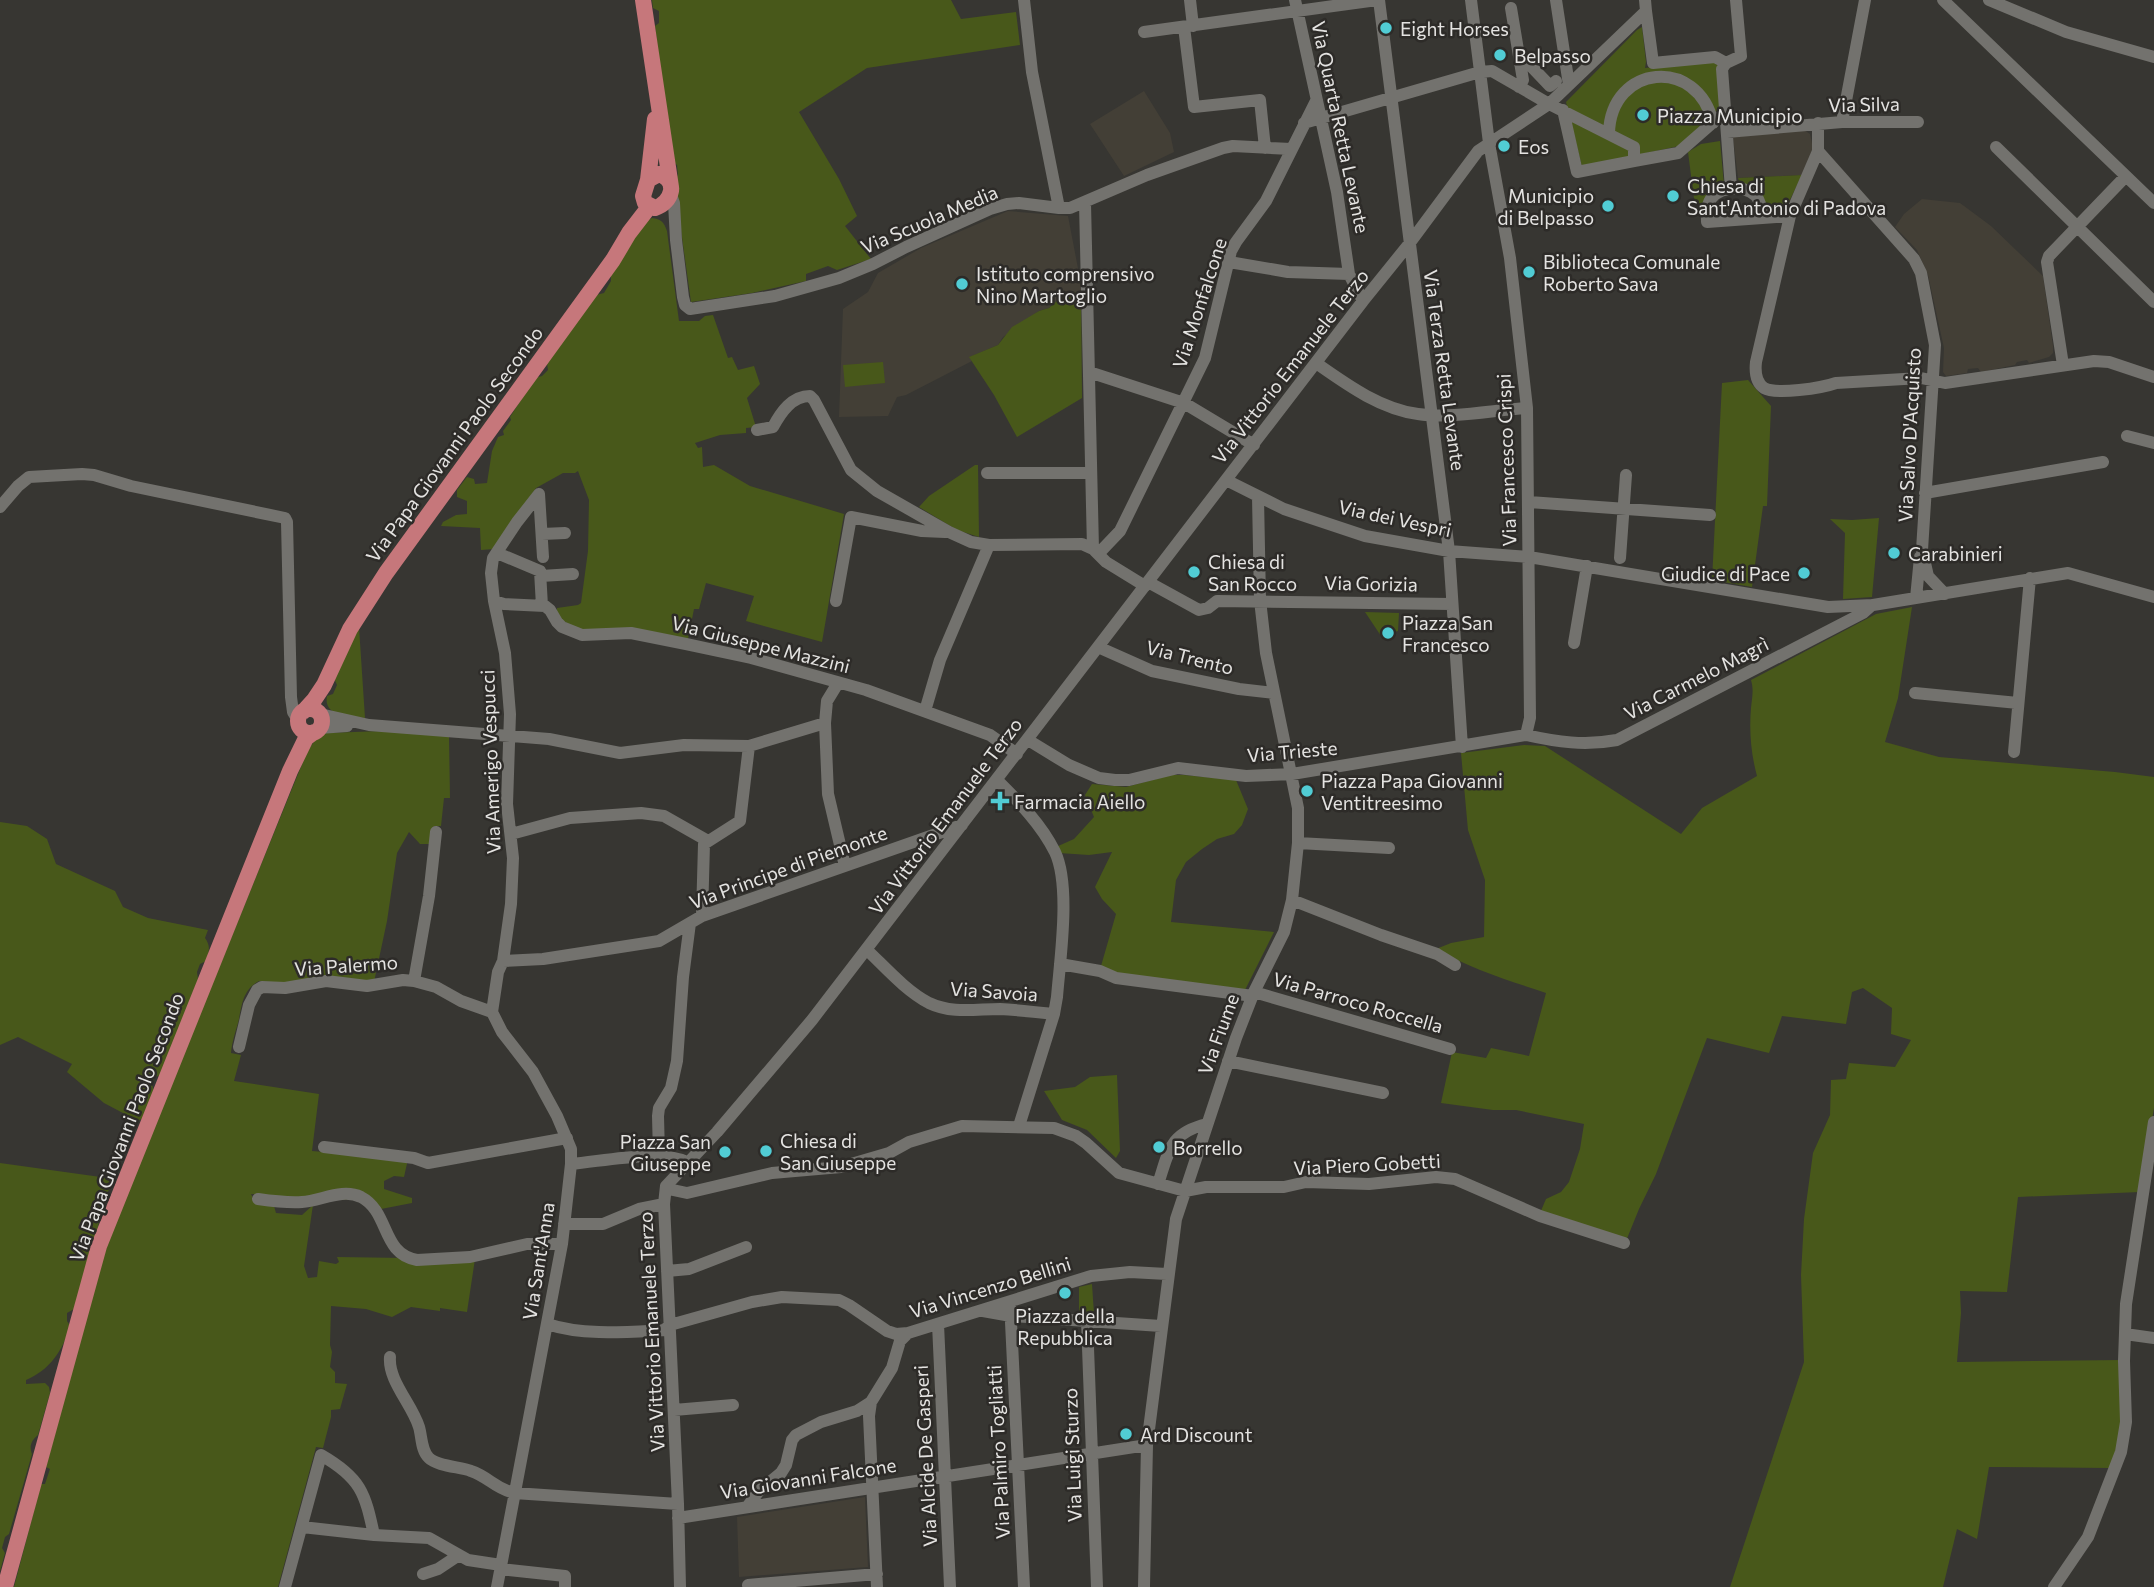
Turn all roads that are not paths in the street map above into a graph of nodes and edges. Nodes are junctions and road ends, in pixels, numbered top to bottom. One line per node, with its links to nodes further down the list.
1 (643, 0): 22 (main road)
2 (1024, 0): 51 (street)
3 (1190, 0): 14 (street)
4 (1378, 0): 11 (street); 25 (street, Via Terza Retta Levante)
5 (1471, 0): 20 (street, Via Francesco Crispi)
6 (1556, 0): 23 (street)
7 (1735, 0): 18 (street)
8 (1865, 0): 32 (street)
9 (1943, 0): 44 (street)
10 (1989, 0): 16 (street)
11 (1296, 6): 14 (street); 26 (street, Via Quarta Retta Levante)
12 (1645, 6): 17 (street); 23 (street, Via Vittorio Emanuele Terzo)
13 (1511, 8): 19 (street)
14 (1188, 27): 15 (street); 40 (street)
15 (1144, 32)
16 (2154, 57)
17 (1653, 63): 18 (street); 21 (street)
18 (1726, 63): 29 (street)
19 (1520, 64): 23 (street); 24 (street)
20 (1480, 72): 24 (street); 25 (street); 38 (street, Via Francesco Crispi)
21 (1655, 77): 34 (street); 37 (street)
22 (654, 78): 45 (main road, Via Papa Giovanni Paolo Secondo); 47 (main road)
23 (1564, 79): 27 (street, Via Vittorio Emanuele Terzo)
24 (1519, 87): 27 (street)
25 (1391, 98): 30 (street); 56 (street, Via Terza Retta Levante)
26 (1317, 102): 30 (street, Via Quarta Retta Levante); 31 (street, Via Monfalcone)
27 (1549, 104): 28 (street); 38 (street, Via Vittorio Emanuele Terzo)
28 (1563, 110): 37 (street); 43 (street)
29 (1726, 111): 34 (street); 36 (street)
30 (1320, 118): 31 (street); 58 (street, Via Quarta Retta Levante)
31 (1304, 122): 41 (street, Via Monfalcone)
32 (1842, 122): 33 (street, Via Silva); 35 (street, Via Silva)
33 (1918, 122)
34 (1713, 123): 43 (street)
35 (1818, 123): 36 (street, Via Silva); 42 (street)
36 (1727, 132): 46 (street)
37 (1609, 133): 43 (street)
38 (1489, 143): 56 (street, Via Vittorio Emanuele Terzo); 67 (street, Via Francesco Crispi)
39 (1996, 147): 54 (street)
40 (1265, 148): 41 (street, Via Scuola Media); 48 (street, Via Scuola Media)
41 (1291, 149): 57 (street, Via Monfalcone)
42 (1818, 150): 52 (street); 65 (street, Via Salvo D'Acquisto)
43 (1634, 161)
44 (2126, 176): 49 (street); 54 (street)
45 (648, 180): 47 (main road); 50 (main road, Via Papa Giovanni Paolo Secondo)
46 (1731, 189): 53 (street); 53 (street)
47 (671, 191): 50 (main road); 55 (street)
48 (1085, 203): 51 (street, Via Scuola Media); 63 (street)
49 (2154, 203)
50 (649, 204): 55 (street); 116 (main road, Via Papa Giovanni Paolo Secondo)
51 (1059, 208): 55 (street, Via Scuola Media)
52 (1790, 216): 53 (street); 65 (street)
53 (1762, 218)
54 (2078, 227): 60 (street); 62 (street)
55 (676, 240)
56 (1409, 244): 59 (street, Via Vittorio Emanuele Terzo); 68 (street, Via Terza Retta Levante)
57 (1228, 262): 58 (street); 66 (street, Via Monfalcone)
58 (1349, 274): 59 (street, Via Quarta Retta Levante)
59 (1363, 301): 61 (street, Via Vittorio Emanuele Terzo)
60 (2154, 302)
61 (1316, 363): 68 (street); 72 (street, Via Vittorio Emanuele Terzo)
62 (2063, 365): 64 (street); 65 (street)
63 (1089, 372): 66 (street); 75 (street)
64 (2154, 377)
65 (1933, 382): 78 (street, Via Salvo D'Acquisto)
66 (1184, 403): 72 (street); 89 (street, Via Monfalcone)
67 (1527, 408): 68 (street); 80 (street, Via Francesco Crispi)
68 (1433, 416): 90 (street, Via Terza Retta Levante)
69 (757, 430): 84 (street)
70 (2127, 436): 71 (street)
71 (2154, 443)
72 (1254, 445): 77 (street, Via Vittorio Emanuele Terzo)
73 (2103, 462): 78 (street)
74 (987, 473): 75 (street)
75 (1091, 473): 89 (street)
76 (1626, 475): 82 (street)
77 (1226, 480): 79 (street, Via dei Vespri); 99 (street, Via Vittorio Emanuele Terzo)
78 (1925, 493): 88 (street, Via Salvo D'Acquisto)
79 (1258, 497): 90 (street, Via dei Vespri); 103 (street, Via Fiume)
80 (1529, 502): 82 (street); 92 (street, Via Francesco Crispi)
81 (0, 507): 116 (street)
82 (1623, 509): 83 (street); 94 (street)
83 (1710, 515)
84 (949, 532): 87 (street); 105 (street)
85 (565, 533): 86 (street)
86 (542, 534): 91 (street, Via Amerigo Vespucci); 93 (street)
87 (989, 545): 89 (street); 115 (street)
88 (1922, 550): 100 (street); 102 (street)
89 (1096, 551): 99 (street, Via Gorizia)
90 (1449, 551): 92 (street, Via dei Vespri); 106 (street, Via Terza Retta Levante)
91 (496, 553): 97 (street); 104 (street, Via Amerigo Vespucci)
92 (1529, 556): 95 (street, Via dei Vespri); 119 (street, Via Francesco Crispi)
93 (543, 557)
94 (1620, 558)
95 (1587, 566): 107 (street, Via dei Vespri); 109 (street)
96 (573, 574): 97 (street)
97 (541, 576): 108 (street)
98 (2030, 578): 100 (street, Via dei Vespri); 101 (street, Via dei Vespri); 114 (street)
99 (1147, 584): 103 (street, Via Gorizia); 110 (street, Via Vittorio Emanuele Terzo)
100 (1945, 594): 102 (street, Via dei Vespri)
101 (2154, 597)
102 (1916, 598): 107 (street, Via dei Vespri)
103 (1260, 600): 106 (street, Via Gorizia); 113 (street, Via Fiume)
104 (494, 601): 108 (street); 118 (street, Via Amerigo Vespucci)
105 (836, 601)
106 (1452, 604): 122 (street, Via Terza Retta Levante)
107 (1872, 605): 119 (street, Via Carmelo Magrì)
108 (542, 606): 111 (street, Via Giuseppe Mazzini)
109 (1574, 643)
110 (1098, 648): 113 (street, Via Trento); 120 (street, Via Vittorio Emanuele Terzo)
111 (838, 682): 115 (street, Via Giuseppe Mazzini); 117 (street)
112 (1915, 693): 114 (street)
113 (1274, 694): 125 (street, Via Fiume)
114 (2018, 703): 123 (street)
115 (925, 710): 124 (street, Via Giuseppe Mazzini)
116 (309, 718): 118 (street); 198 (main road, Via Papa Giovanni Paolo Secondo)
117 (825, 723): 121 (street); 133 (street)
118 (508, 734): 121 (street); 129 (street, Via Amerigo Vespucci)
119 (1526, 735): 122 (street, Via Trieste)
120 (1028, 740): 124 (street, Via Vittorio Emanuele Terzo); 125 (street, Via Trieste)
121 (749, 746): 130 (street)
122 (1462, 747): 125 (street, Via Trieste)
123 (2014, 752)
124 (1017, 754): 126 (street, Via Vittorio Emanuele Terzo)
125 (1292, 774): 131 (street, Via Fiume)
126 (997, 780): 127 (street, Via Vittorio Emanuele Terzo); 138 (street)
127 (962, 825): 133 (street, Via Principe di Piemonte); 136 (street, Via Vittorio Emanuele Terzo)
128 (436, 832): 140 (street)
129 (511, 834): 130 (street); 137 (street, Via Amerigo Vespucci)
130 (708, 841): 135 (street)
131 (1298, 842): 132 (street); 134 (street, Via Fiume)
132 (1389, 848)
133 (845, 866): 135 (street, Via Principe di Piemonte)
134 (1292, 900): 139 (street); 141 (street, Via Fiume)
135 (696, 919): 137 (street, Via Principe di Piemonte); 153 (street)
136 (867, 950): 143 (street, Via Savoia); 154 (street, Via Vittorio Emanuele Terzo)
137 (503, 961): 142 (street)
138 (1060, 964): 141 (street, Via Parroco Roccella); 143 (street)
139 (1455, 965)
140 (414, 981): 142 (street, Via Palermo); 144 (street, Via Palermo)
141 (1254, 994): 145 (street, Via Parroco Roccella); 146 (street, Via Fiume)
142 (492, 1012): 151 (street, Via Sant'Anna)
143 (1054, 1014): 150 (street)
144 (239, 1048)
145 (1450, 1049)
146 (1228, 1061): 147 (street); 149 (street, Via Fiume)
147 (1382, 1093)
148 (2154, 1122): 176 (street)
149 (1207, 1124): 156 (street); 158 (street, Via Fiume)
150 (1019, 1126): 156 (street); 157 (street)
151 (567, 1138): 152 (street); 155 (street, Via Sant'Anna)
152 (324, 1147)
153 (659, 1155): 154 (street); 155 (street)
154 (687, 1162): 157 (street, Via Vittorio Emanuele Terzo)
155 (571, 1164): 161 (street, Via Sant'Anna)
156 (1158, 1184): 158 (street)
157 (666, 1186): 160 (street, Via Vittorio Emanuele Terzo)
158 (1185, 1191): 162 (street, Via Piero Gobetti); 166 (street, Via Fiume)
159 (258, 1199): 163 (street)
160 (664, 1204): 161 (street); 165 (street, Via Vittorio Emanuele Terzo)
161 (564, 1224): 163 (street, Via Sant'Anna)
162 (1624, 1243)
163 (562, 1244): 171 (street, Via Sant'Anna)
164 (746, 1247): 165 (street)
165 (667, 1271): 173 (street, Via Vittorio Emanuele Terzo)
166 (1167, 1274): 167 (street, Via Vincenzo Bellini); 174 (street, Via Fiume)
167 (1010, 1302): 168 (street, Via Vincenzo Bellini); 169 (street, Via Palmiro Togliatti)
168 (980, 1310): 169 (street); 172 (street, Via Vincenzo Bellini)
169 (1011, 1315): 170 (street); 184 (street, Via Palmiro Togliatti)
170 (1087, 1321): 174 (street); 183 (street, Via Luigi Sturzo)
171 (547, 1324): 173 (street, Via Vincenzo Bellini); 187 (street, Via Sant'Anna)
172 (938, 1324): 175 (street, Via Vincenzo Bellini); 185 (street, Via Alcide De Gasperi)
173 (670, 1325): 175 (street, Via Vincenzo Bellini); 181 (street, Via Vittorio Emanuele Terzo)
174 (1161, 1326): 182 (street, Via Fiume)
175 (908, 1333): 179 (street)
176 (2125, 1334): 177 (street); 207 (street)
177 (2154, 1338)
178 (390, 1357): 187 (street)
179 (871, 1402): 186 (street); 189 (street)
180 (733, 1405): 181 (street)
181 (674, 1410): 188 (street, Via Vittorio Emanuele Terzo)
182 (1147, 1445): 183 (street); 206 (street, Via Fiume)
183 (1092, 1454): 184 (street); 205 (street, Via Luigi Sturzo)
184 (1019, 1465): 185 (street, Via Giovanni Falcone); 204 (street, Via Palmiro Togliatti)
185 (945, 1477): 186 (street, Via Giovanni Falcone); 203 (street, Via Alcide De Gasperi)
186 (873, 1488): 189 (street, Via Giovanni Falcone); 196 (street)
187 (514, 1493): 188 (street); 194 (street, Via Sant'Anna)
188 (678, 1504): 190 (street, Via Vittorio Emanuele Terzo)
189 (747, 1507): 190 (street, Via Giovanni Falcone)
190 (678, 1518): 202 (street, Via Vittorio Emanuele Terzo)
191 (302, 1527): 192 (street); 192 (street); 199 (street)
192 (374, 1535): 193 (street)
193 (456, 1553): 194 (street); 195 (street)
194 (501, 1567): 200 (street, Via Sant'Anna); 201 (street)
195 (424, 1574)
196 (877, 1581): 197 (street)
197 (748, 1585)
198 (5, 1587)
199 (285, 1587)
200 (497, 1587)
201 (565, 1587)
202 (680, 1587)
203 (950, 1587)
204 (1024, 1587)
205 (1097, 1587)
206 (1144, 1587)
207 (2054, 1587)

